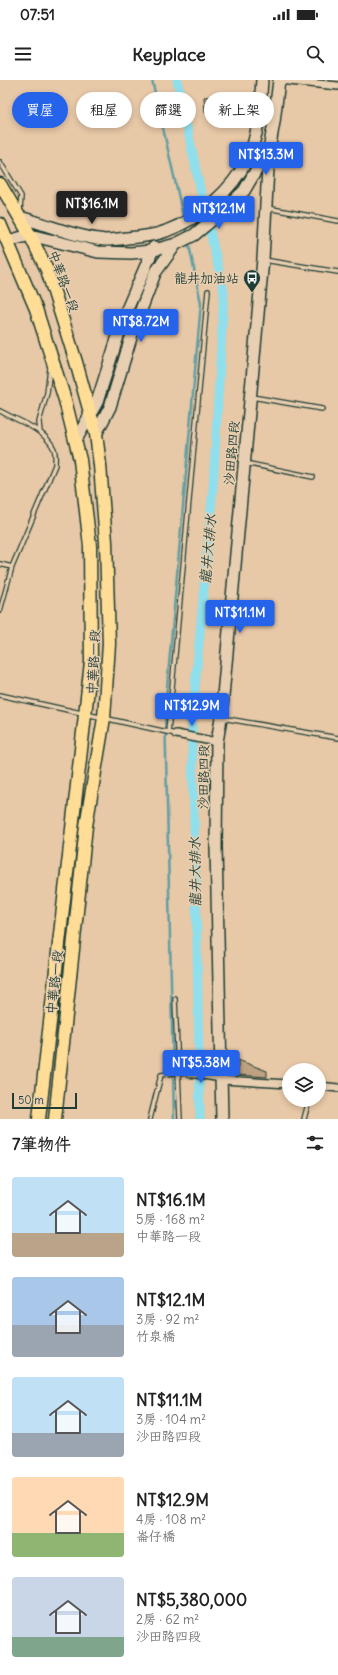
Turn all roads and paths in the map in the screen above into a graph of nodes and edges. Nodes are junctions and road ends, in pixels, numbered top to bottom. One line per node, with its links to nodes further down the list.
1 (262, 80): 4 (street)
2 (279, 80): 3 (street); 5 (street, 沙田路四段)
3 (338, 86)
4 (254, 140): 5 (street); 13 (street)
5 (269, 150): 8 (street, 沙田路四段); 16 (street)
6 (0, 162): 9 (lane)
7 (0, 184): 9 (main road, 中華路一段)
8 (266, 208): 10 (lane); 18 (street, 沙田路四段)
9 (20, 217): 13 (street); 14 (main road, 中華路一段)
10 (338, 221)
11 (0, 224): 15 (main road, 中華路一段)
12 (0, 229): 15 (lane)
13 (165, 232): 17 (street)
14 (30, 235): 15 (street); 17 (street); 25 (main road, 中華路一段)
15 (8, 241): 21 (main road, 中華路一段)
16 (176, 244): 17 (street); 27 (street)
17 (151, 251): 25 (street)
18 (263, 259): 19 (lane); 22 (street, 沙田路四段)
19 (338, 272)
20 (208, 291): 39 (lane)
21 (52, 357): 26 (lane); 28 (main road, 中華路一段)
22 (250, 397): 23 (lane); 29 (street, 沙田路四段)
23 (322, 409)
24 (0, 411): 26 (lane)
25 (90, 413): 27 (main road, 中華路一段); 28 (street)
26 (40, 432): 32 (lane)
27 (96, 434): 37 (main road, 中華路一段)
28 (76, 440): 36 (main road, 中華路一段)
29 (244, 463): 30 (lane); 38 (street, 沙田路四段)
30 (313, 477)
31 (0, 564): 32 (lane)
32 (12, 567): 33 (lane)
33 (1, 599): 34 (lane)
34 (0, 611)
35 (0, 695): 36 (lane)
36 (86, 714): 37 (lane); 51 (main road, 中華路一段)
37 (104, 718): 39 (lane); 52 (main road, 中華路一段)
38 (221, 718): 41 (lane); 42 (street, 沙田路四段)
39 (168, 732): 40 (lane)
40 (176, 734): 42 (street)
41 (338, 738)
42 (217, 742): 46 (street, 沙田路四段)
43 (175, 998): 44 (lane)
44 (179, 1072): 45 (lane); 53 (lane); 54 (lane)
45 (189, 1073): 46 (street)
46 (218, 1079): 47 (street); 55 (street, 沙田路四段)
47 (282, 1084)
48 (326, 1087): 49 (street)
49 (338, 1088)
50 (307, 1107): 56 (lane)
51 (39, 1119)
52 (55, 1119)
53 (150, 1119)
54 (180, 1119)
55 (222, 1119)
56 (304, 1119)

